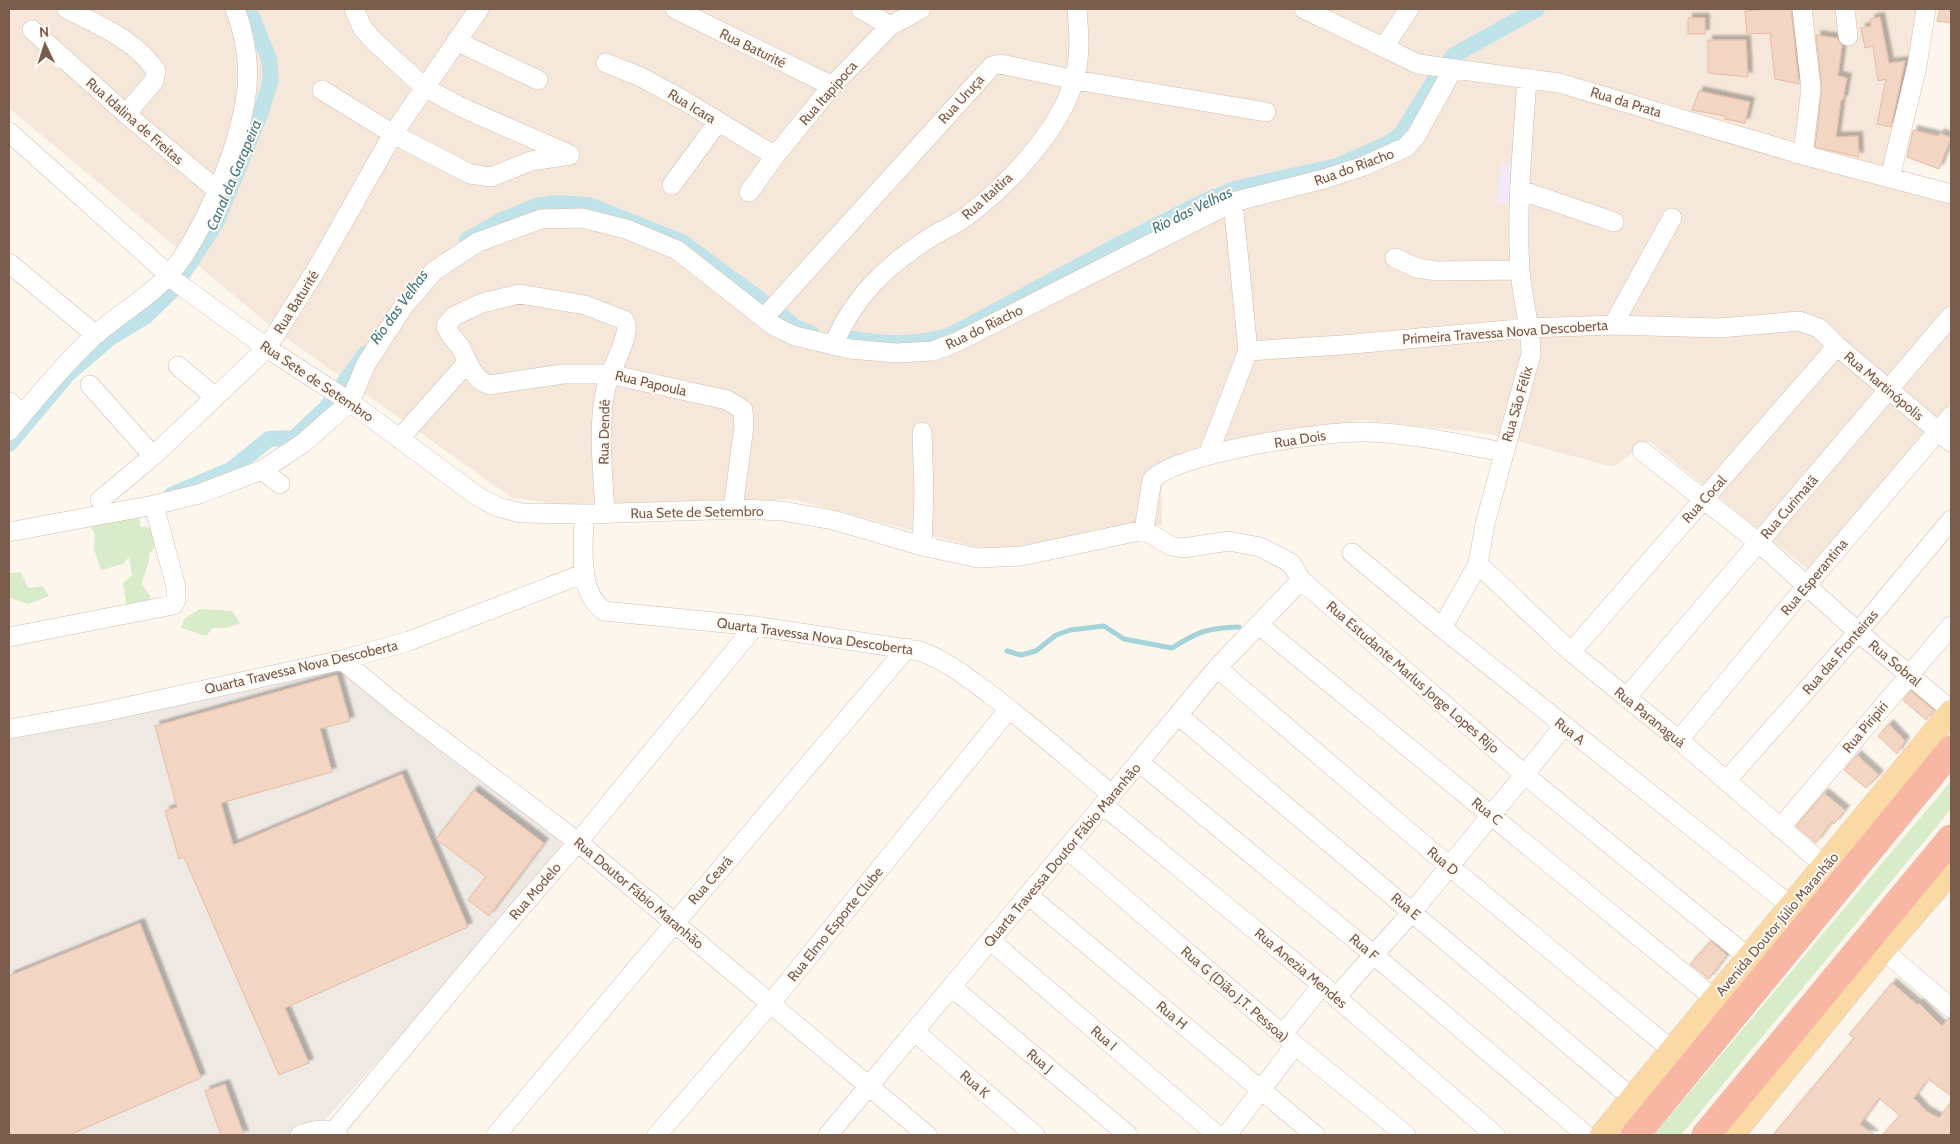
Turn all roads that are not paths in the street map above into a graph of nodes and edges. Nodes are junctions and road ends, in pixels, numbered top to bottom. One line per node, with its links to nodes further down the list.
1 (67, 9): 28 (street)
2 (235, 9): 36 (street)
3 (354, 9): 25 (street)
4 (479, 9): 17 (street, Rua Baturité)
5 (675, 9): 24 (street, Rua Baturité)
6 (861, 9): 14 (street)
7 (921, 9): 14 (street, Rua Itapipoca)
8 (1077, 9): 23 (street, Rua Itaitira)
9 (1304, 9): 18 (street, Rua da Prata)
10 (1409, 9): 18 (street)
11 (1802, 9): 32 (street)
12 (1845, 9): 16 (street)
13 (1926, 9): 34 (street)
14 (890, 26): 24 (street, Rua Itapipoca)
15 (32, 30): 28 (street, Rua Idalina de Freitas)
16 (1848, 36)
17 (456, 41): 22 (street); 25 (street, Rua Baturité)
18 (1384, 47): 20 (street, Rua da Prata)
19 (606, 63): 29 (street, Rua Icara)
20 (1447, 68): 21 (street, Rua da Prata); 40 (street, Rua do Riacho)
21 (1527, 78): 32 (street, Rua da Prata); 37 (street, Rua São Félix)
22 (538, 80)
23 (1075, 80): 27 (street, Rua Uruça); 48 (street, Rua Uruça); 53 (street, Rua Itaitira)
24 (832, 86): 33 (street, Rua Itapipoca)
25 (424, 87): 31 (street, Rua Baturité); 31 (street)
26 (322, 90): 31 (street)
27 (1266, 112)
28 (126, 114): 36 (street, Rua Idalina de Freitas)
29 (718, 122): 33 (street, Rua Icara); 35 (street)
30 (9, 132): 46 (street, Rua Sete de Setembro)
31 (393, 134): 55 (street, Rua Baturité)
32 (1803, 155): 34 (street, Rua da Prata)
33 (774, 156): 38 (street, Rua Itapipoca)
34 (1890, 178): 39 (street, Rua da Prata)
35 (672, 185)
36 (217, 190): 46 (street)
37 (1520, 190): 42 (street); 45 (street, Rua São Félix)
38 (749, 192)
39 (1951, 194)
40 (1233, 202): 53 (street, Rua do Riacho); 56 (street)
41 (1672, 218): 49 (street)
42 (1614, 222)
43 (1395, 258): 45 (street)
44 (9, 263): 52 (street)
45 (1520, 270): 50 (street, Rua São Félix)
46 (174, 279): 52 (street); 55 (street, Rua Sete de Setembro)
47 (1951, 316): 61 (street, Rua Curimatã)
48 (764, 318): 53 (street, Rua do Riacho); 63 (street, Rua do Riacho)
49 (1613, 324): 50 (street, Primeira Travessa Nova Descoberta); 51 (street, Primeira Travessa Nova Descoberta)
50 (1528, 328): 56 (street, Primeira Travessa Nova Descoberta); 71 (street, Rua São Félix)
51 (1819, 328): 54 (street, Rua Martinópolis)
52 (96, 335): 64 (street)
53 (836, 339)
54 (1837, 346): 61 (street, Rua Martinópolis); 76 (street, Rua Cocal)
55 (267, 348): 62 (street, Rua Baturité); 63 (street, Rua Sete de Setembro)
56 (1248, 350): 72 (street)
57 (467, 362): 59 (street, Rua Papoula); 59 (street, Rua Dendê); 69 (street)
58 (178, 366): 62 (street)
59 (609, 374): 79 (street, Rua Papoula); 81 (street, Rua Dendê)
60 (90, 385): 73 (street)
61 (1889, 390): 68 (street, Rua Martinópolis); 85 (street, Rua Curimatã)
62 (214, 396): 73 (street, Rua Baturité)
63 (346, 400): 69 (street, Rua Sete de Setembro); 74 (street)
64 (16, 408): 66 (street)
65 (1951, 416): 68 (street, Rua Esperantina)
66 (9, 431)
67 (922, 432): 86 (street)
68 (1945, 436): 91 (street, Rua Esperantina)
69 (399, 439): 80 (street, Rua Sete de Setembro)
70 (1642, 451): 76 (street)
71 (1504, 452): 72 (street, Rua Dois); 88 (street, Rua São Félix)
72 (1208, 454): 83 (street, Rua Dois)
73 (152, 456): 77 (street, Rua Baturité)
74 (262, 470): 75 (street); 78 (street)
75 (280, 484)
76 (1703, 499): 85 (street, Rua Sobral); 99 (street, Rua Cocal)
77 (100, 500)
78 (154, 505): 84 (street); 97 (street)
79 (733, 509): 81 (street, Rua Sete de Setembro); 86 (street, Rua Sete de Setembro)
80 (584, 514): 81 (street, Rua Sete de Setembro); 89 (street, Quarta Travessa Nova Descoberta)
81 (605, 514)
82 (1951, 520): 96 (street, Rua das Fronteiras)
83 (1144, 530): 86 (street, Rua Sete de Setembro); 90 (street)
84 (9, 532)
85 (1758, 542): 91 (street, Rua Sobral); 103 (street, Rua Curimatã)
86 (922, 546)
87 (1352, 553): 95 (street, Rua A)
88 (1478, 564): 95 (street, Rua São Félix); 99 (street, Rua Paranaguá)
89 (584, 574): 93 (street, Quarta Travessa Nova Descoberta); 100 (street, Quarta Travessa Nova Descoberta)
90 (1301, 580): 92 (street, Quarta Travessa Doutor Fábio Maranhão); 112 (street, Rua Estudante Marlus Jorge Lopes Rijo)
91 (1806, 586): 96 (street, Rua Sobral); 109 (street, Rua Esperantina)
92 (1259, 625): 101 (street, Quarta Travessa Doutor Fábio Maranhão); 115 (street, Rua C)
93 (755, 626): 98 (street, Quarta Travessa Nova Descoberta); 118 (street, Rua Modelo)
94 (1951, 626): 102 (street, Rua Piripiri)
95 (1442, 628): 107 (street, Rua A)
96 (1858, 632): 102 (street, Rua Sobral); 113 (street, Rua das Fronteiras)
97 (9, 637)
98 (907, 648): 104 (street, Quarta Travessa Nova Descoberta); 126 (street, Rua Ceará)
99 (1571, 652): 103 (street, Rua Paranaguá)
100 (342, 660): 108 (street, Quarta Travessa Nova Descoberta); 118 (street, Rua Doutor Fábio Maranhão)
101 (1216, 668): 106 (street, Quarta Travessa Doutor Fábio Maranhão); 120 (street, Rua D)
102 (1910, 674): 105 (street, Rua Sobral); 116 (street, Rua Piripiri)
103 (1626, 698): 109 (street, Rua Paranaguá)
104 (1009, 709): 114 (street, Quarta Travessa Nova Descoberta); 134 (street, Rua Elmo Esporte Clube)
105 (1951, 711): 121 (main road, Avenida Doutor Júlio Maranhão)
106 (1178, 715): 111 (street, Quarta Travessa Doutor Fábio Maranhão); 125 (street, Rua E)
107 (1564, 726): 112 (street); 124 (street, Rua A)
108 (9, 729)
109 (1679, 740): 113 (street, Rua Paranaguá)
110 (1951, 750): 157 (highway, Avenida Doutor Júlio Maranhão)
111 (1139, 762): 114 (street, Quarta Travessa Doutor Fábio Maranhão); 129 (street, Rua F)
112 (1525, 774): 115 (street); 130 (street, Rua Estudante Marlus Jorge Lopes Rijo)
113 (1726, 781): 116 (street, Rua Paranaguá)
114 (1108, 800): 119 (street, Quarta Travessa Doutor Fábio Maranhão); 132 (street, Rua Anezia Mendes)
115 (1492, 815): 120 (street); 133 (street, Rua C)
116 (1780, 828): 121 (street, Rua Paranaguá)
117 (1951, 839): 158 (highway)
118 (578, 842): 126 (street, Rua Doutor Fábio Maranhão); 142 (street, Rua Modelo)
119 (1067, 849): 123 (street, Quarta Travessa Doutor Fábio Maranhão); 137 (street, Rua G (Dião J.T. Pessoa))
120 (1449, 866): 125 (street); 138 (street, Rua D)
121 (1825, 866): 124 (main road, Avenida Doutor Júlio Maranhão)
122 (1951, 871): 128 (main road)
123 (1028, 895): 127 (street, Quarta Travessa Doutor Fábio Maranhão); 140 (street, Rua H)
124 (1792, 906): 130 (main road, Avenida Doutor Júlio Maranhão)
125 (1413, 911): 129 (street); 141 (street, Rua E)
126 (674, 922): 134 (street, Rua Doutor Fábio Maranhão); 144 (street, Rua Ceará)
127 (991, 941): 131 (street, Quarta Travessa Doutor Fábio Maranhão); 150 (street, Rua I)
128 (1883, 950): 135 (street); 159 (main road)
129 (1374, 955): 132 (street); 155 (street, Rua F)
130 (1749, 958): 133 (main road, Avenida Doutor Júlio Maranhão)
131 (953, 988): 136 (street, Quarta Travessa Doutor Fábio Maranhão); 149 (street, Rua J)
132 (1329, 991): 137 (street); 154 (street, Rua Anezia Mendes)
133 (1715, 999): 138 (main road, Avenida Doutor Júlio Maranhão)
134 (771, 1002): 139 (street, Rua Doutor Fábio Maranhão); 145 (street, Rua Elmo Esporte Clube)
135 (1951, 1008)
136 (915, 1032): 139 (street, Quarta Travessa Doutor Fábio Maranhão); 148 (street, Rua K)
137 (1289, 1040): 140 (street); 153 (street, Rua G (Dião J.T. Pessoa))
138 (1672, 1050): 141 (main road, Avenida Doutor Júlio Maranhão)
139 (868, 1086): 146 (street, Quarta Travessa Doutor Fábio Maranhão); 147 (street, Rua Doutor Fábio Maranhão)
140 (1262, 1088): 151 (street); 152 (street, Rua H)
141 (1632, 1098): 156 (main road, Avenida Doutor Júlio Maranhão)
142 (336, 1133): 143 (street)
143 (300, 1135)
144 (496, 1135)
145 (657, 1135)
146 (828, 1135)
147 (927, 1135)
148 (1034, 1135)
149 (1128, 1135)
150 (1218, 1135)
151 (1228, 1135)
152 (1315, 1135)
153 (1406, 1135)
154 (1495, 1135)
155 (1586, 1135)
156 (1602, 1135)
157 (1636, 1135)
158 (1706, 1135)
159 (1732, 1135)

